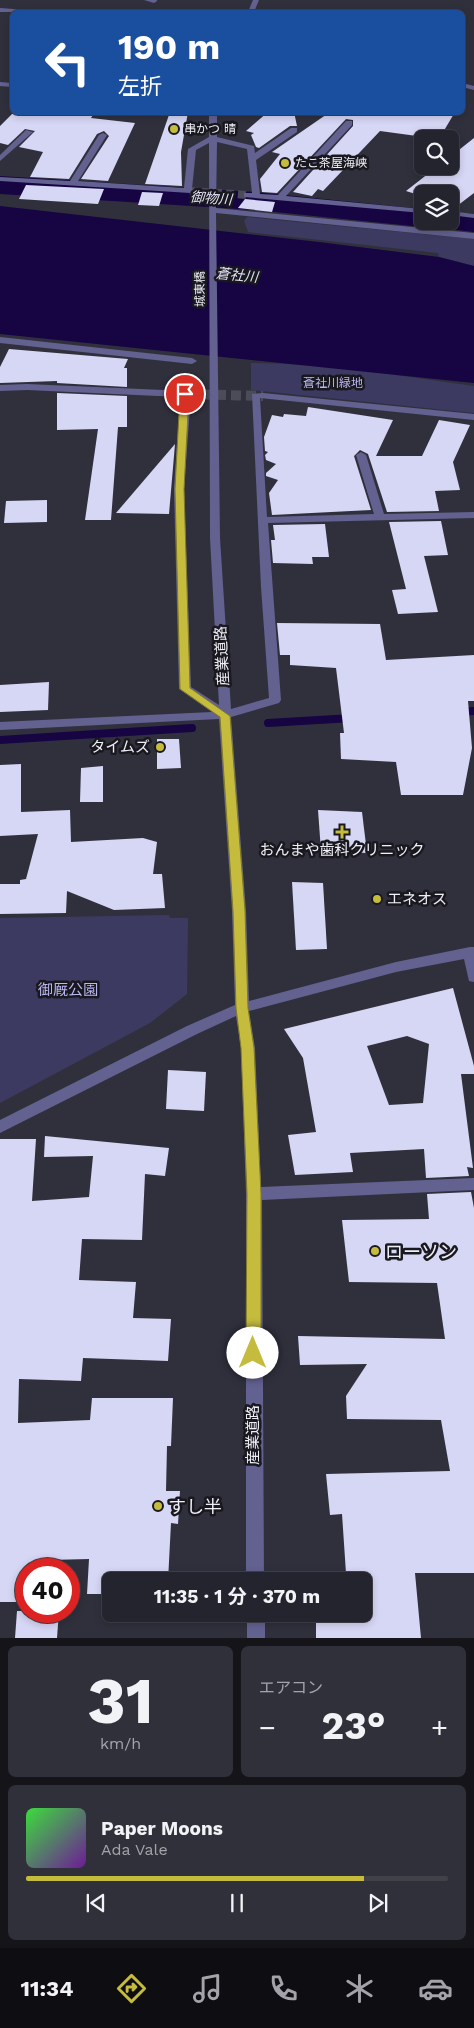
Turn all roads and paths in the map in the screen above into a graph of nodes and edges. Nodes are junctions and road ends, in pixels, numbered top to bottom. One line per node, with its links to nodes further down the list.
1 (213, 115): 6 (street)
2 (349, 123): 13 (street)
3 (294, 130): 8 (street)
4 (29, 132): 7 (street)
5 (103, 136): 10 (street)
6 (212, 138): 8 (street); 10 (street); 15 (street)
7 (0, 159)
8 (252, 160): 12 (street)
9 (0, 179): 10 (street)
10 (72, 184)
11 (247, 195): 12 (street)
12 (256, 196): 13 (street)
13 (280, 198): 14 (street)
14 (414, 210)
15 (212, 214): 18 (street); 20 (street, 城東橋)
16 (459, 214): 17 (street)
17 (474, 216)
18 (474, 236)
19 (0, 340): 21 (street)
20 (214, 360): 28 (street, 産業道路)
21 (192, 361)
22 (0, 388): 28 (street)
23 (474, 417): 27 (street)
24 (361, 455): 26 (street)
25 (474, 515): 26 (street)
26 (380, 517): 27 (street)
27 (262, 520): 28 (street)
28 (225, 716): 29 (street); 32 (street, 産業道路)
29 (0, 726)
30 (472, 952): 31 (street); 32 (street)
31 (474, 977)
32 (242, 1008): 33 (street); 35 (street, 産業道路)
33 (0, 1127)
34 (474, 1184): 35 (street)
35 (254, 1194): 36 (street, 産業道路)
36 (255, 1572)
37 (256, 1622): 38 (street)
38 (256, 1638)

